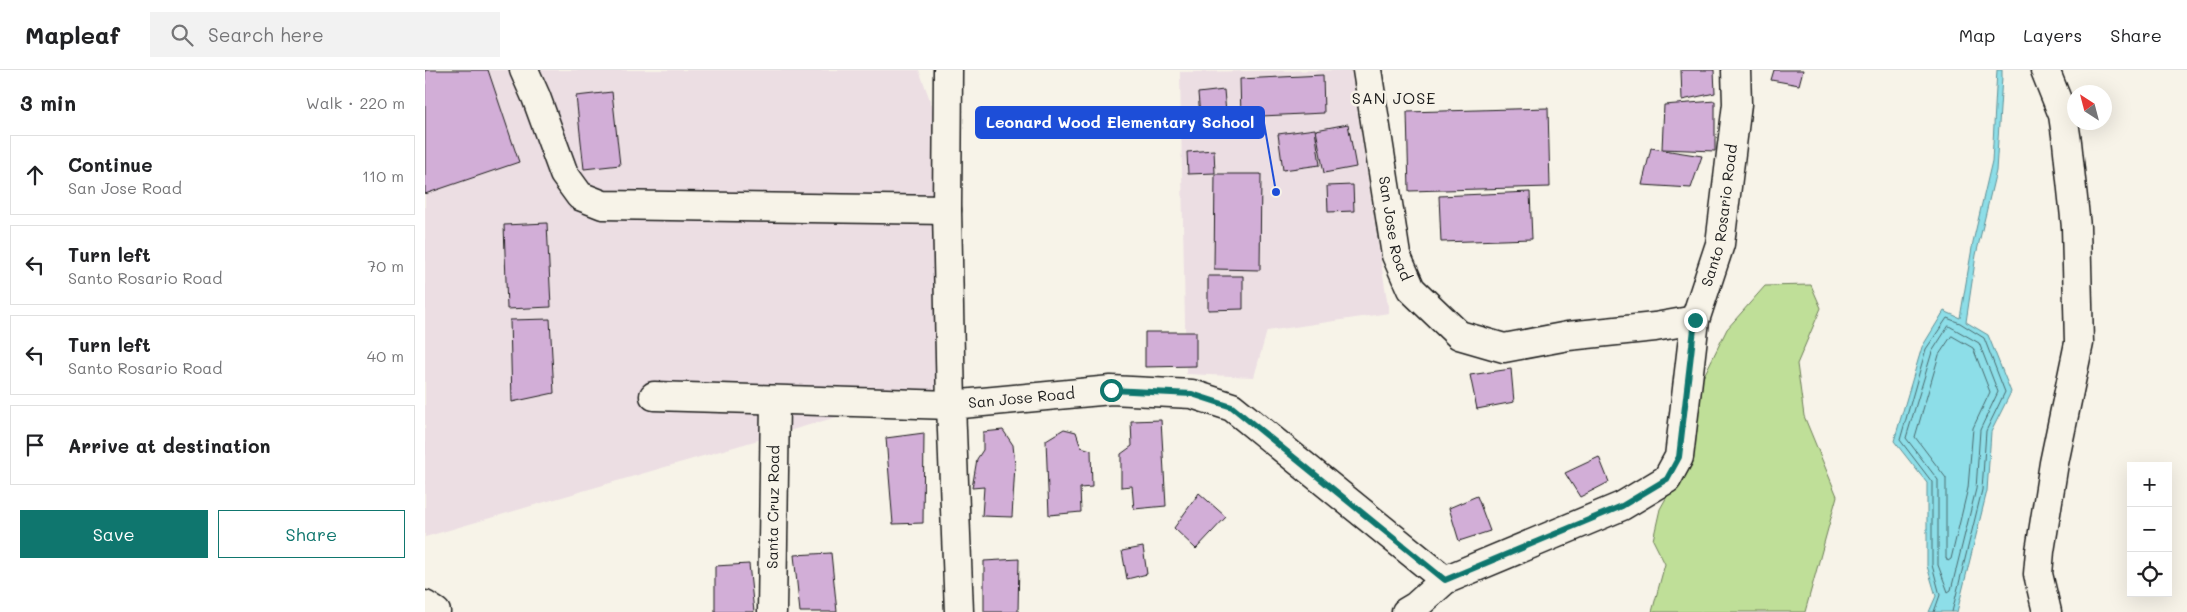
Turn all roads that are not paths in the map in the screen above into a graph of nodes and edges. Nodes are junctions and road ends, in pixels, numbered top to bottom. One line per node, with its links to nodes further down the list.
1 (524, 70): 6 (street)
2 (948, 70): 6 (street)
3 (1367, 70): 7 (street, San Jose Road)
4 (1736, 70): 7 (street, Santo Rosario Road)
5 (2045, 70): 17 (street)
6 (947, 210): 10 (street)
7 (1695, 320): 11 (street, Santo Rosario Road)
8 (654, 396): 9 (street, San Jose Road)
9 (775, 402): 10 (street, San Jose Road); 14 (street, Santa Cruz Road)
10 (951, 405): 11 (street, San Jose Road); 15 (street)
11 (1445, 580): 16 (street, Santo Rosario Road)
12 (425, 605): 13 (street)
13 (436, 612)
14 (772, 612)
15 (959, 612)
16 (1406, 612)
17 (2047, 612)

